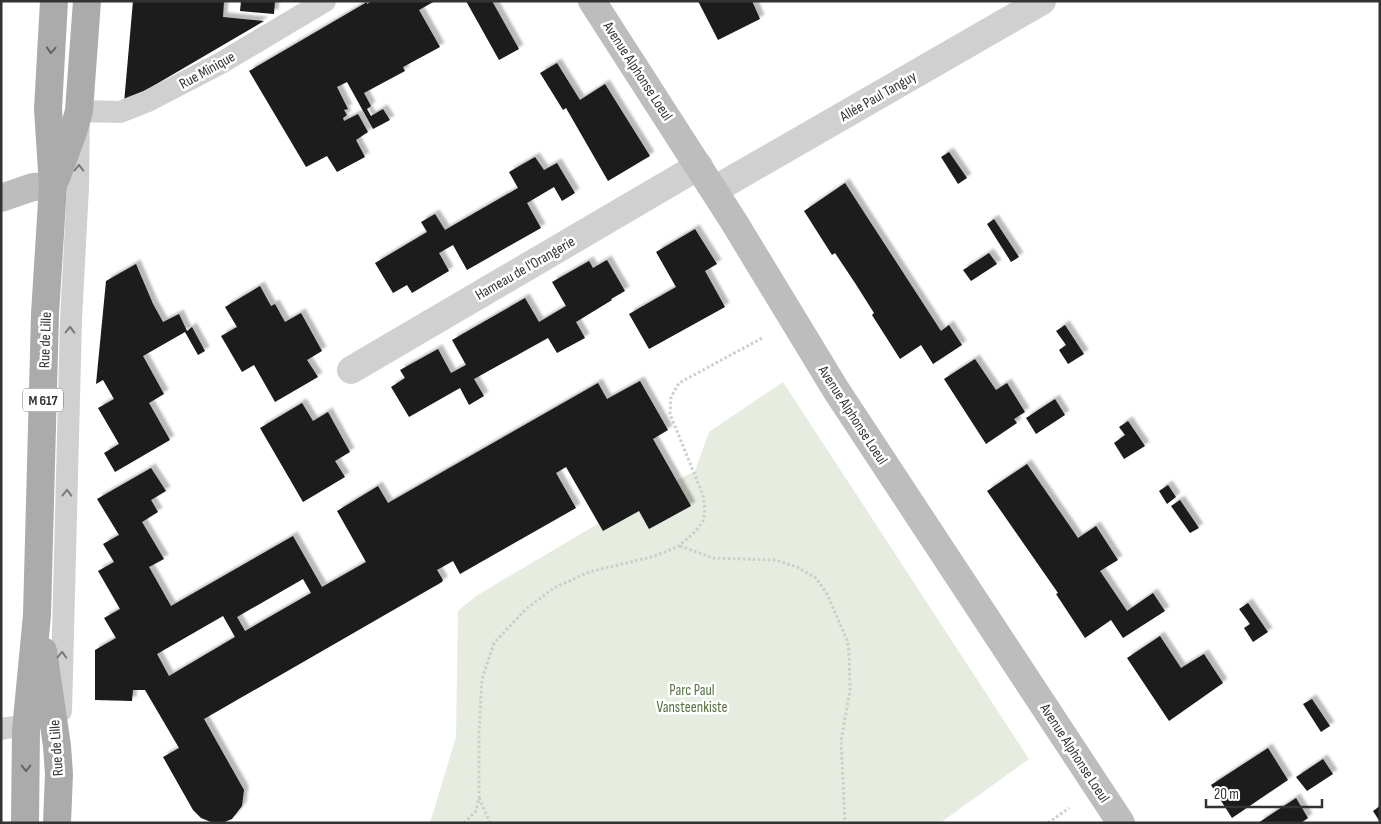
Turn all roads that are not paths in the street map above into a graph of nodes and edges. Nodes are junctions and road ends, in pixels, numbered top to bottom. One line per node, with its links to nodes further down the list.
1 (54, 1): 8 (main road, Rue de Lille / M 617, one-way to 8)
2 (88, 1): 6 (main road, Rue de Lille / M 617)
3 (325, 1): 6 (lane, Rue Minique)
4 (592, 1): 7 (main road, Avenue Alphonse Loeul)
5 (1042, 1): 9 (street, Allée Paul Tanguy)
6 (79, 111): 8 (main road, Rue de Lille / M 617); 14 (lane, one-way to 6)
7 (699, 166): 9 (main road, Avenue Alphonse Loeul); 11 (street, Hameau de l'Orangerie)
8 (53, 186): 10 (main road); 12 (main road, Rue de Lille / M 617)
9 (714, 190): 17 (main road, Avenue Alphonse Loeul)
10 (1, 198)
11 (351, 370)
12 (37, 615): 13 (main road, Rue de Lille / M 617); 14 (main road, Rue de Lille / M 617)
13 (14, 727): 15 (main road, Rue de Lille / M 617, one-way to 15)
14 (59, 774): 16 (main road, Rue de Lille / M 617)
15 (25, 823)
16 (58, 823)
17 (1121, 823)

